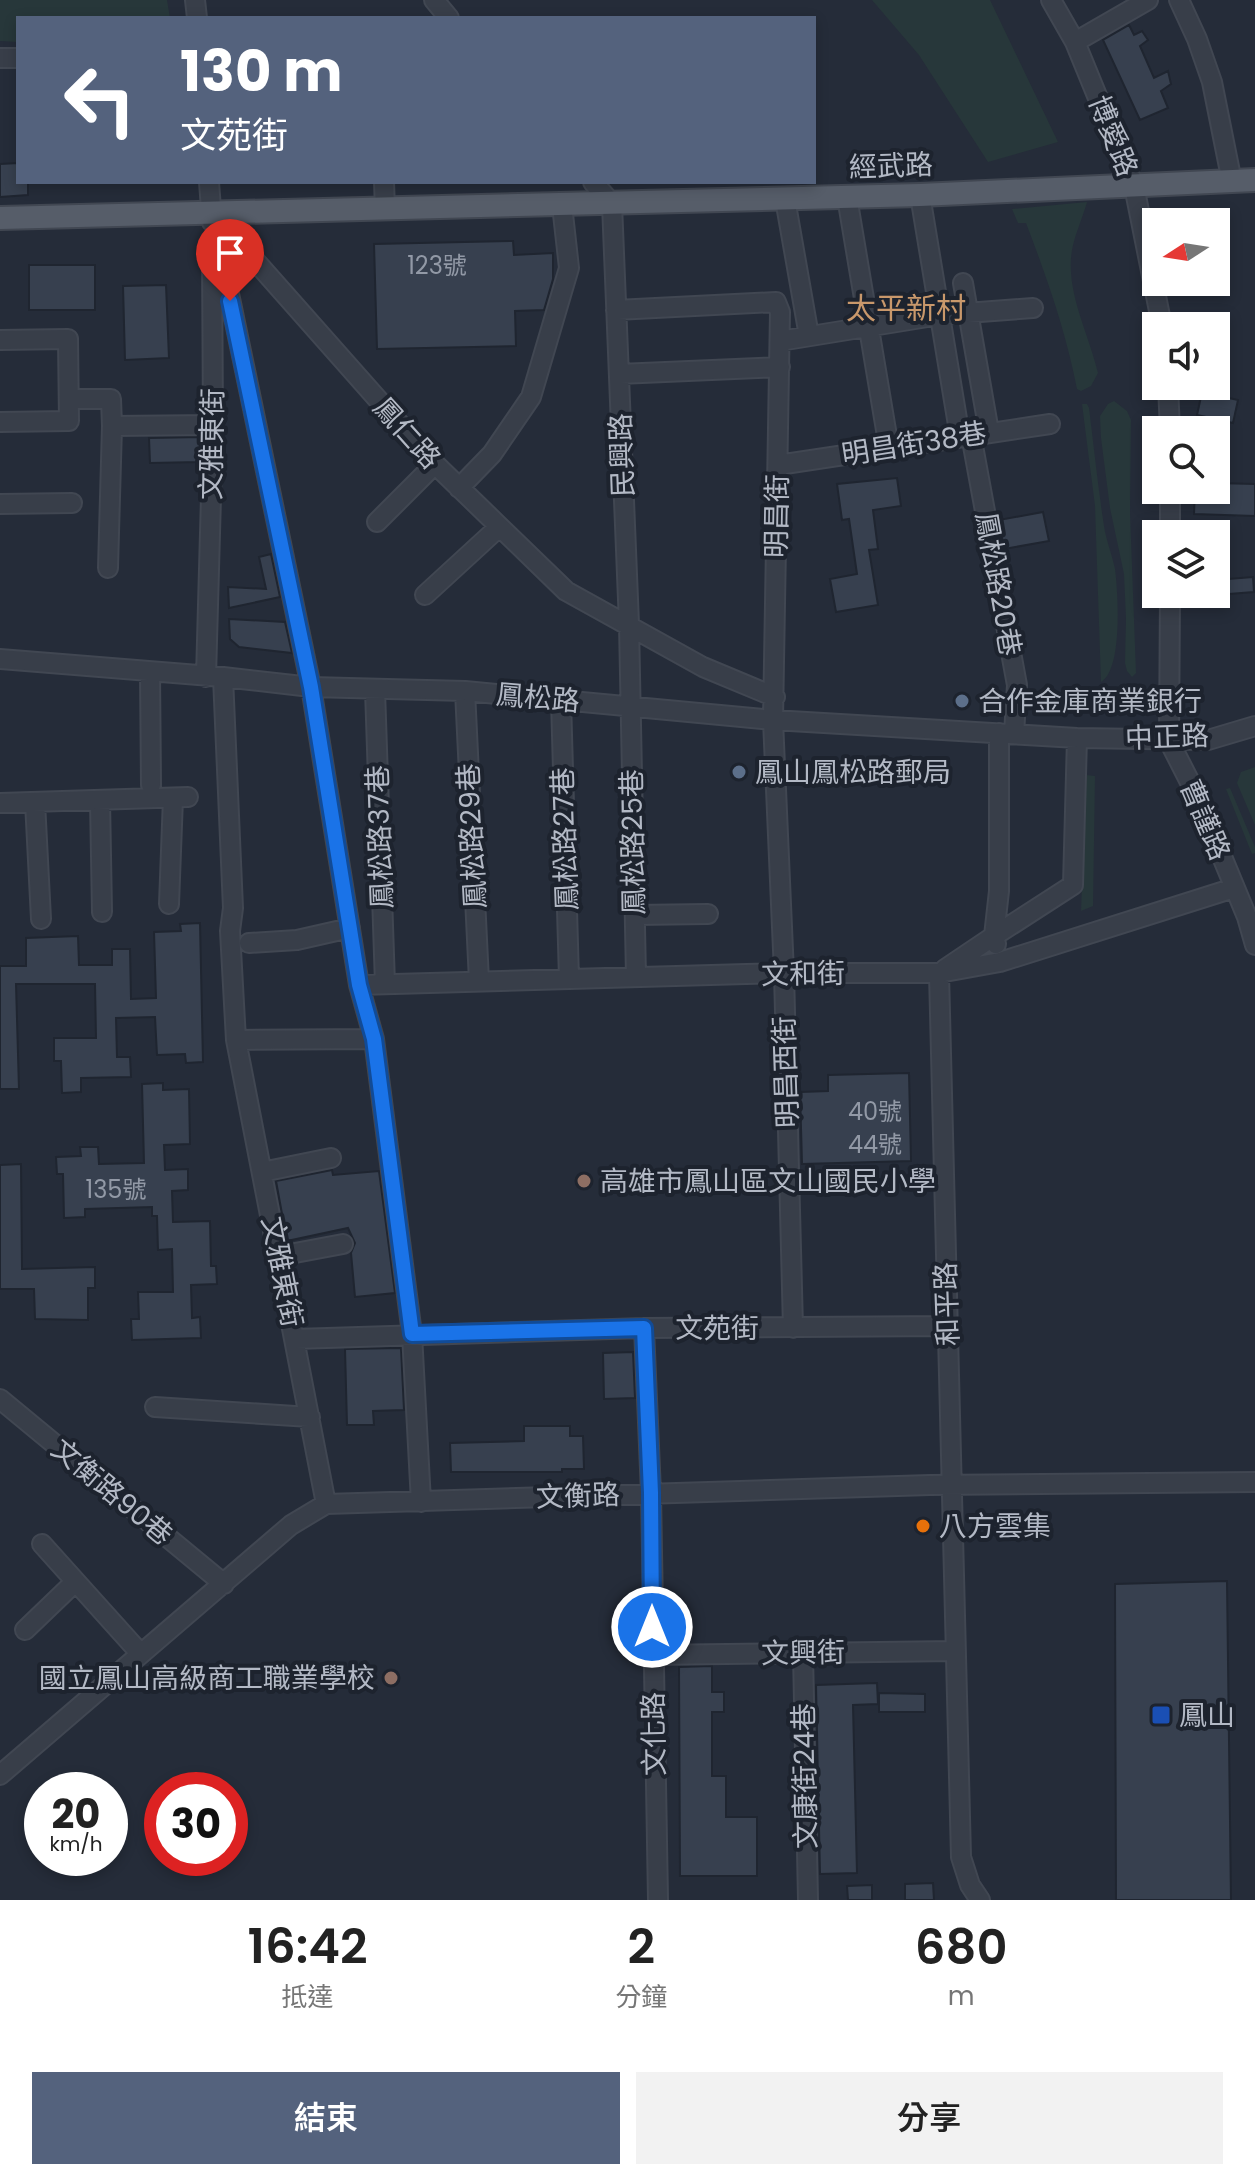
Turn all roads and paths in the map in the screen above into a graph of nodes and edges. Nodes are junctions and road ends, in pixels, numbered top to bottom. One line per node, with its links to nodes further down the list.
1 (434, 0): 5 (street)
2 (1051, 0): 6 (street, 博愛路)
3 (1148, 0): 6 (street)
4 (1179, 0): 8 (street)
5 (447, 16)
6 (1075, 42): 12 (street, 博愛路)
7 (1255, 180): 8 (main road, 經武路)
8 (1232, 182): 12 (main road, 經武路)
9 (209, 184): 19 (street)
10 (384, 184): 18 (street)
11 (595, 184): 16 (street)
12 (1134, 186): 13 (main road, 經武路); 24 (street, 博愛路)
13 (920, 195): 14 (main road, 經武路); 26 (street)
14 (847, 197): 15 (main road, 經武路); 27 (street)
15 (785, 199): 16 (main road, 經武路); 28 (street)
16 (612, 204): 17 (main road, 經武路); 23 (street, 民興路)
17 (562, 205): 18 (main road, 經武路); 42 (street)
18 (385, 209): 19 (main road, 經武路)
19 (212, 212): 20 (main road, 經武路); 36 (street, 文雅東街); 40 (street, 鳳仁路); 54 (street)
20 (0, 218)
21 (963, 283): 25 (street)
22 (1033, 308): 25 (street)
23 (616, 310): 30 (street, 明昌街); 32 (street, 民興路)
24 (1159, 312)
25 (968, 313): 26 (street); 38 (street)
26 (940, 315): 27 (street); 38 (street)
27 (868, 327): 28 (street); 39 (street)
28 (809, 336): 30 (street)
29 (0, 340): 33 (street)
30 (780, 341): 31 (street, 明昌街)
31 (780, 367): 32 (street); 41 (street, 明昌街)
32 (619, 374): 50 (street, 民興路)
33 (69, 399): 34 (street); 37 (street)
34 (0, 422)
35 (1050, 424): 38 (street, 明昌街38巷)
36 (213, 425): 37 (street); 53 (street, 文雅東街)
37 (112, 426): 47 (street)
38 (973, 435): 39 (street, 明昌街38巷); 62 (street, 鳳松路20巷)
39 (889, 448): 41 (street, 明昌街38巷)
40 (435, 464): 42 (street, 鳳仁路); 45 (street)
41 (778, 465): 57 (street, 明昌街)
42 (459, 488): 46 (street, 鳳仁路)
43 (72, 503): 44 (street)
44 (0, 504)
45 (377, 522)
46 (498, 528): 48 (street); 50 (street, 鳳仁路)
47 (108, 568)
48 (425, 595)
49 (1170, 608): 64 (street)
50 (629, 624): 57 (street, 鳳仁路); 59 (street, 民興路)
51 (0, 659): 52 (street, 鳳松路)
52 (150, 672): 53 (street, 鳳松路); 65 (street)
53 (215, 677): 54 (street, 鳳松路); 88 (street, 文雅東街)
54 (311, 687): 55 (street, 鳳松路); 75 (street)
55 (375, 690): 56 (street, 鳳松路); 85 (street, 鳳松路37巷)
56 (465, 691): 58 (street, 鳳松路); 84 (street, 鳳松路29巷)
57 (775, 697): 60 (street, 明昌街)
58 (561, 700): 59 (street, 鳳松路); 83 (street, 鳳松路27巷)
59 (630, 707): 60 (street, 鳳松路); 73 (street, 鳳松路25巷)
60 (773, 720): 62 (street, 鳳松路); 80 (street, 明昌西街)
61 (1255, 726): 64 (street, 中正路)
62 (1006, 734): 63 (street, 鳳松路); 76 (street)
63 (1077, 738): 64 (street, 中正路); 76 (street)
64 (1169, 741): 69 (street, 曹謹路)
65 (151, 785)
66 (100, 800): 67 (street); 70 (street); 71 (street)
67 (35, 802): 68 (street); 74 (street)
68 (0, 803)
69 (1234, 888): 78 (street, 曹謹路); 79 (street, 文和街)
70 (169, 904)
71 (102, 912)
72 (708, 914): 73 (street)
73 (635, 915): 82 (street, 鳳松路25巷)
74 (41, 919)
75 (350, 928): 77 (street); 86 (street)
76 (994, 936): 79 (street); 81 (street)
77 (249, 943)
78 (1255, 945)
79 (1000, 962): 81 (street, 文和街)
80 (784, 973): 81 (street, 文和街); 82 (street, 文和街); 95 (street, 明昌西街)
81 (939, 973): 93 (street, 和平路)
82 (636, 977): 83 (street, 文和街)
83 (569, 979): 84 (street, 文和街)
84 (479, 981): 85 (street, 文和街)
85 (385, 984): 86 (street, 文和街)
86 (359, 985): 87 (street)
87 (374, 1039): 88 (street); 96 (street)
88 (236, 1040): 90 (street, 文雅東街)
89 (331, 1158): 90 (street)
90 (262, 1172): 92 (street, 文雅東街)
91 (343, 1244): 92 (street)
92 (279, 1256): 97 (street, 文雅東街)
93 (947, 1326): 95 (street, 文苑街); 102 (street, 和平路)
94 (644, 1328): 95 (street, 文苑街); 96 (street, 文苑街); 103 (street, 文化路)
95 (793, 1328)
96 (412, 1334): 97 (street, 文苑街); 104 (street)
97 (295, 1339): 100 (street, 文雅東街)
98 (0, 1399): 108 (street, 文衡路90巷)
99 (155, 1407): 100 (street)
100 (310, 1417): 105 (street, 文雅東街)
101 (1255, 1482): 102 (street, 文衡路)
102 (953, 1484): 103 (street, 文衡路); 110 (street, 和平路)
103 (651, 1493): 104 (street, 文衡路); 113 (street, 文化路)
104 (421, 1502): 105 (street, 文衡路)
105 (326, 1504): 108 (street, 文衡路)
106 (42, 1544): 107 (street)
107 (75, 1582): 109 (street); 111 (street)
108 (224, 1584): 111 (street, 文衡路)
109 (25, 1630)
110 (955, 1651): 112 (street, 文興街); 117 (street, 和平路)
111 (140, 1653): 114 (street, 文衡路)
112 (803, 1653): 113 (street, 文興街); 116 (street, 文康街24巷)
113 (652, 1655): 115 (street, 文化路)
114 (0, 1775)
115 (658, 1900)
116 (808, 1900)
117 (980, 1900)

